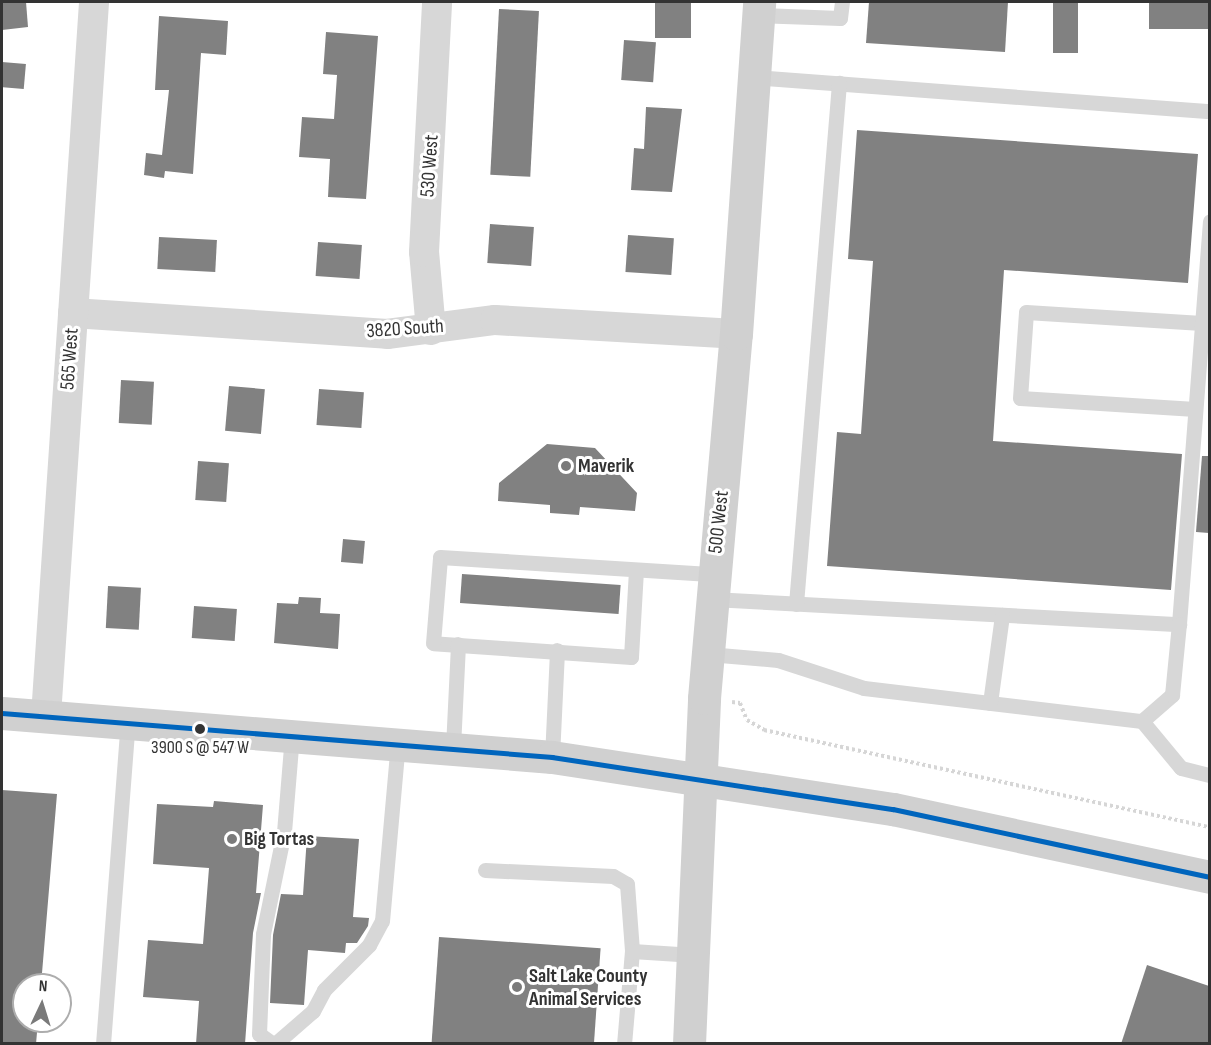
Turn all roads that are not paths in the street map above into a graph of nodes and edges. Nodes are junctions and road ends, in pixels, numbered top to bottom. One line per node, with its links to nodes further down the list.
1 (94, 2): 9 (street, 565 West)
2 (437, 2): 11 (street, 530 West)
3 (842, 2): 4 (lane)
4 (758, 8): 5 (main road, 500 West)
5 (753, 77): 6 (lane); 12 (main road, 500 West)
6 (839, 84): 7 (lane); 16 (lane)
7 (1209, 111)
8 (1209, 221): 10 (lane)
9 (73, 313): 11 (street, 3820 South); 24 (street, 565 West)
10 (1202, 323): 13 (lane); 13 (lane)
11 (431, 330): 12 (street, 3820 South)
12 (736, 334): 15 (main road, 500 West)
13 (1195, 409): 18 (lane)
14 (636, 570): 15 (lane); 19 (lane); 20 (lane)
15 (713, 587): 16 (lane); 21 (main road, 500 West)
16 (796, 604): 17 (lane)
17 (1002, 615): 18 (lane); 22 (lane)
18 (1179, 624): 25 (lane)
19 (458, 644): 20 (lane); 29 (lane)
20 (558, 650): 30 (lane)
21 (708, 654): 22 (lane); 32 (main road, 500 West)
22 (990, 703): 25 (lane)
23 (2, 713): 24 (main road)
24 (46, 717): 26 (main road)
25 (1142, 721): 31 (lane)
26 (128, 722): 27 (main road); 37 (lane)
27 (292, 734): 28 (main road); 38 (lane)
28 (398, 742): 29 (main road); 38 (lane)
29 (453, 747): 30 (main road)
30 (552, 756): 32 (main road)
31 (1209, 775)
32 (702, 777): 34 (main road); 36 (main road, 500 West)
33 (485, 870): 35 (lane)
34 (1209, 877)
35 (632, 951): 36 (lane); 39 (lane)
36 (694, 955): 40 (main road, 500 West)
37 (103, 1044)
38 (274, 1044)
39 (624, 1044)
40 (688, 1044)

